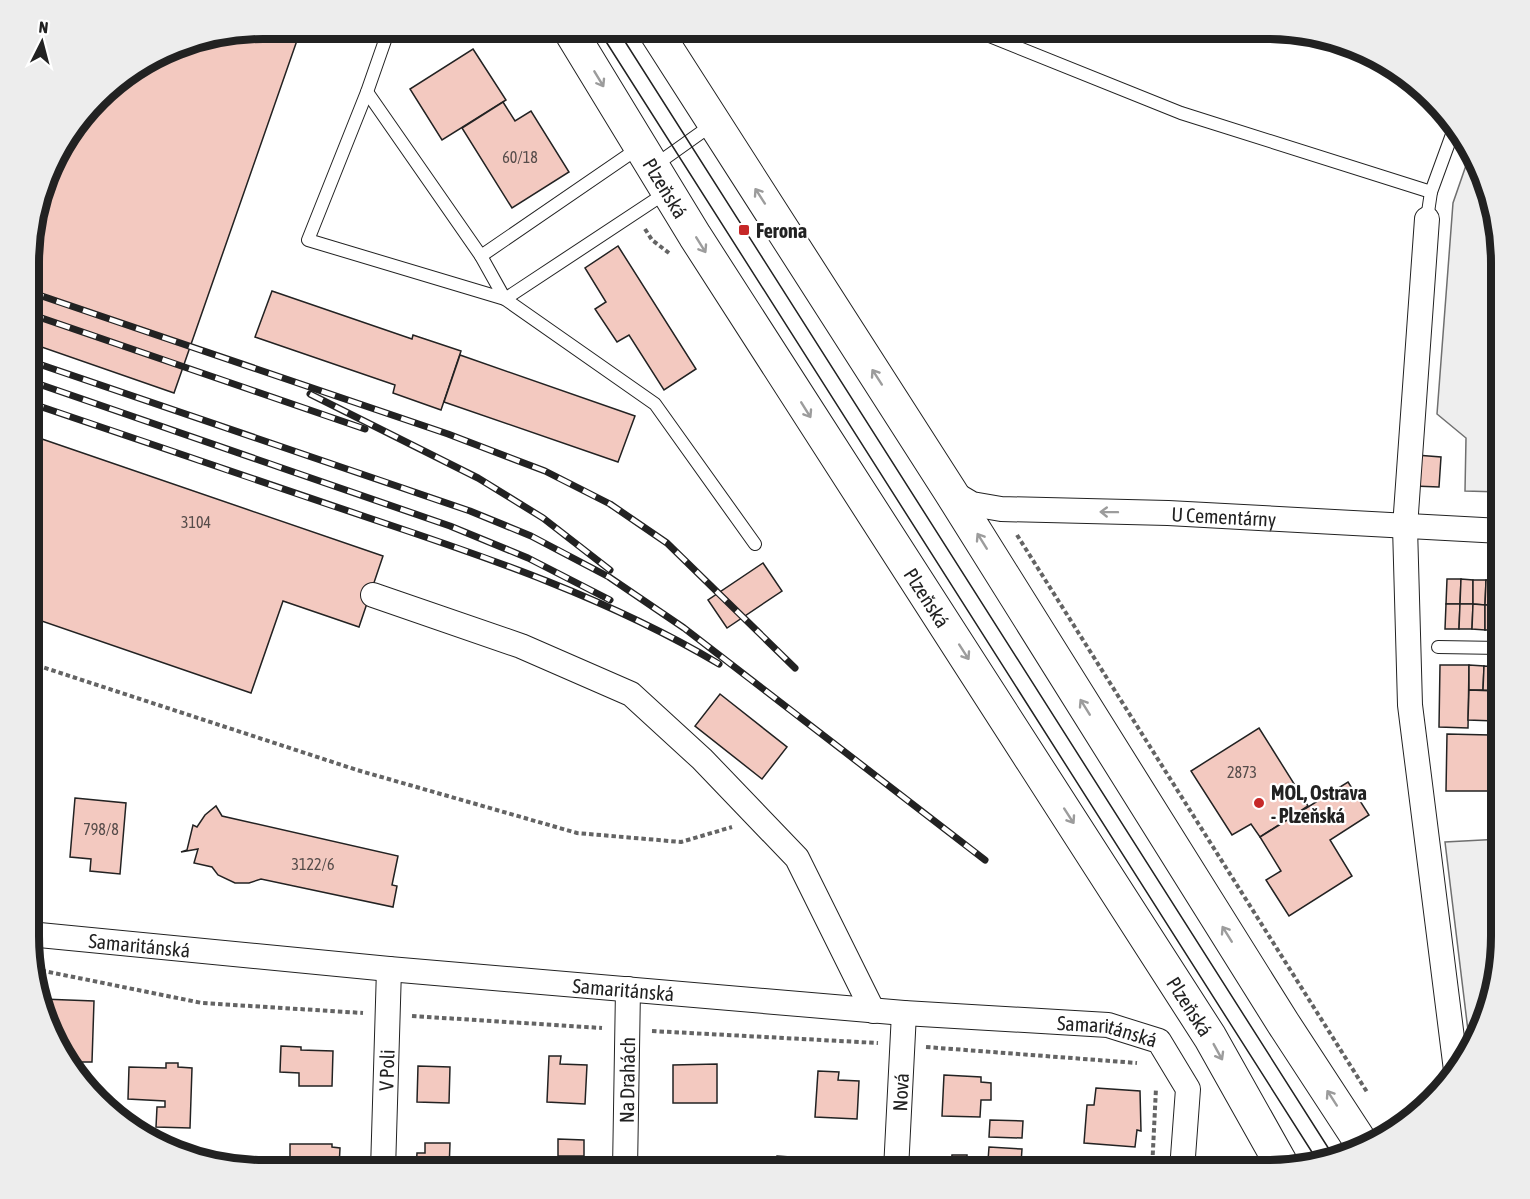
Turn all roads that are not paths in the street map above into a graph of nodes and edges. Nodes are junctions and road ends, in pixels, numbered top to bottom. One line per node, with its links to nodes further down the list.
1 (385, 39): 5 (lane)
2 (575, 39): 8 (main road, Plzeňská, one-way to 8)
3 (660, 39): 6 (main road)
4 (997, 39): 9 (lane)
5 (367, 92): 11 (lane); 12 (lane)
6 (714, 124): 8 (lane); 13 (main road, one-way to 6)
7 (1451, 136): 9 (lane)
8 (654, 168): 11 (lane); 12 (lane); 31 (main road, Plzeňská, one-way to 31)
9 (1431, 192): 10 (lane)
10 (1427, 219): 14 (street)
11 (481, 256): 12 (lane)
12 (505, 299): 16 (lane)
13 (950, 491): 14 (street, U Cementárny, one-way to 13); 26 (main road, one-way to 13)
14 (1406, 527): 15 (street, U Cementárny); 25 (street)
15 (1491, 531)
16 (755, 543)
17 (373, 595): 23 (street)
18 (1438, 647): 19 (lane)
19 (1491, 648)
20 (39, 935): 21 (street, Samaritánská)
21 (389, 969): 22 (street, Samaritánská); 27 (street, V Poli)
22 (628, 989): 23 (street, Samaritánská); 28 (street, Na Drahách)
23 (873, 1011): 24 (street, Samaritánská)
24 (904, 1013): 29 (street, Nová); 30 (street, Samaritánská)
25 (1454, 1058)
26 (1359, 1140)
27 (383, 1160)
28 (625, 1160)
29 (896, 1160)
30 (1183, 1160)
31 (1279, 1160)

